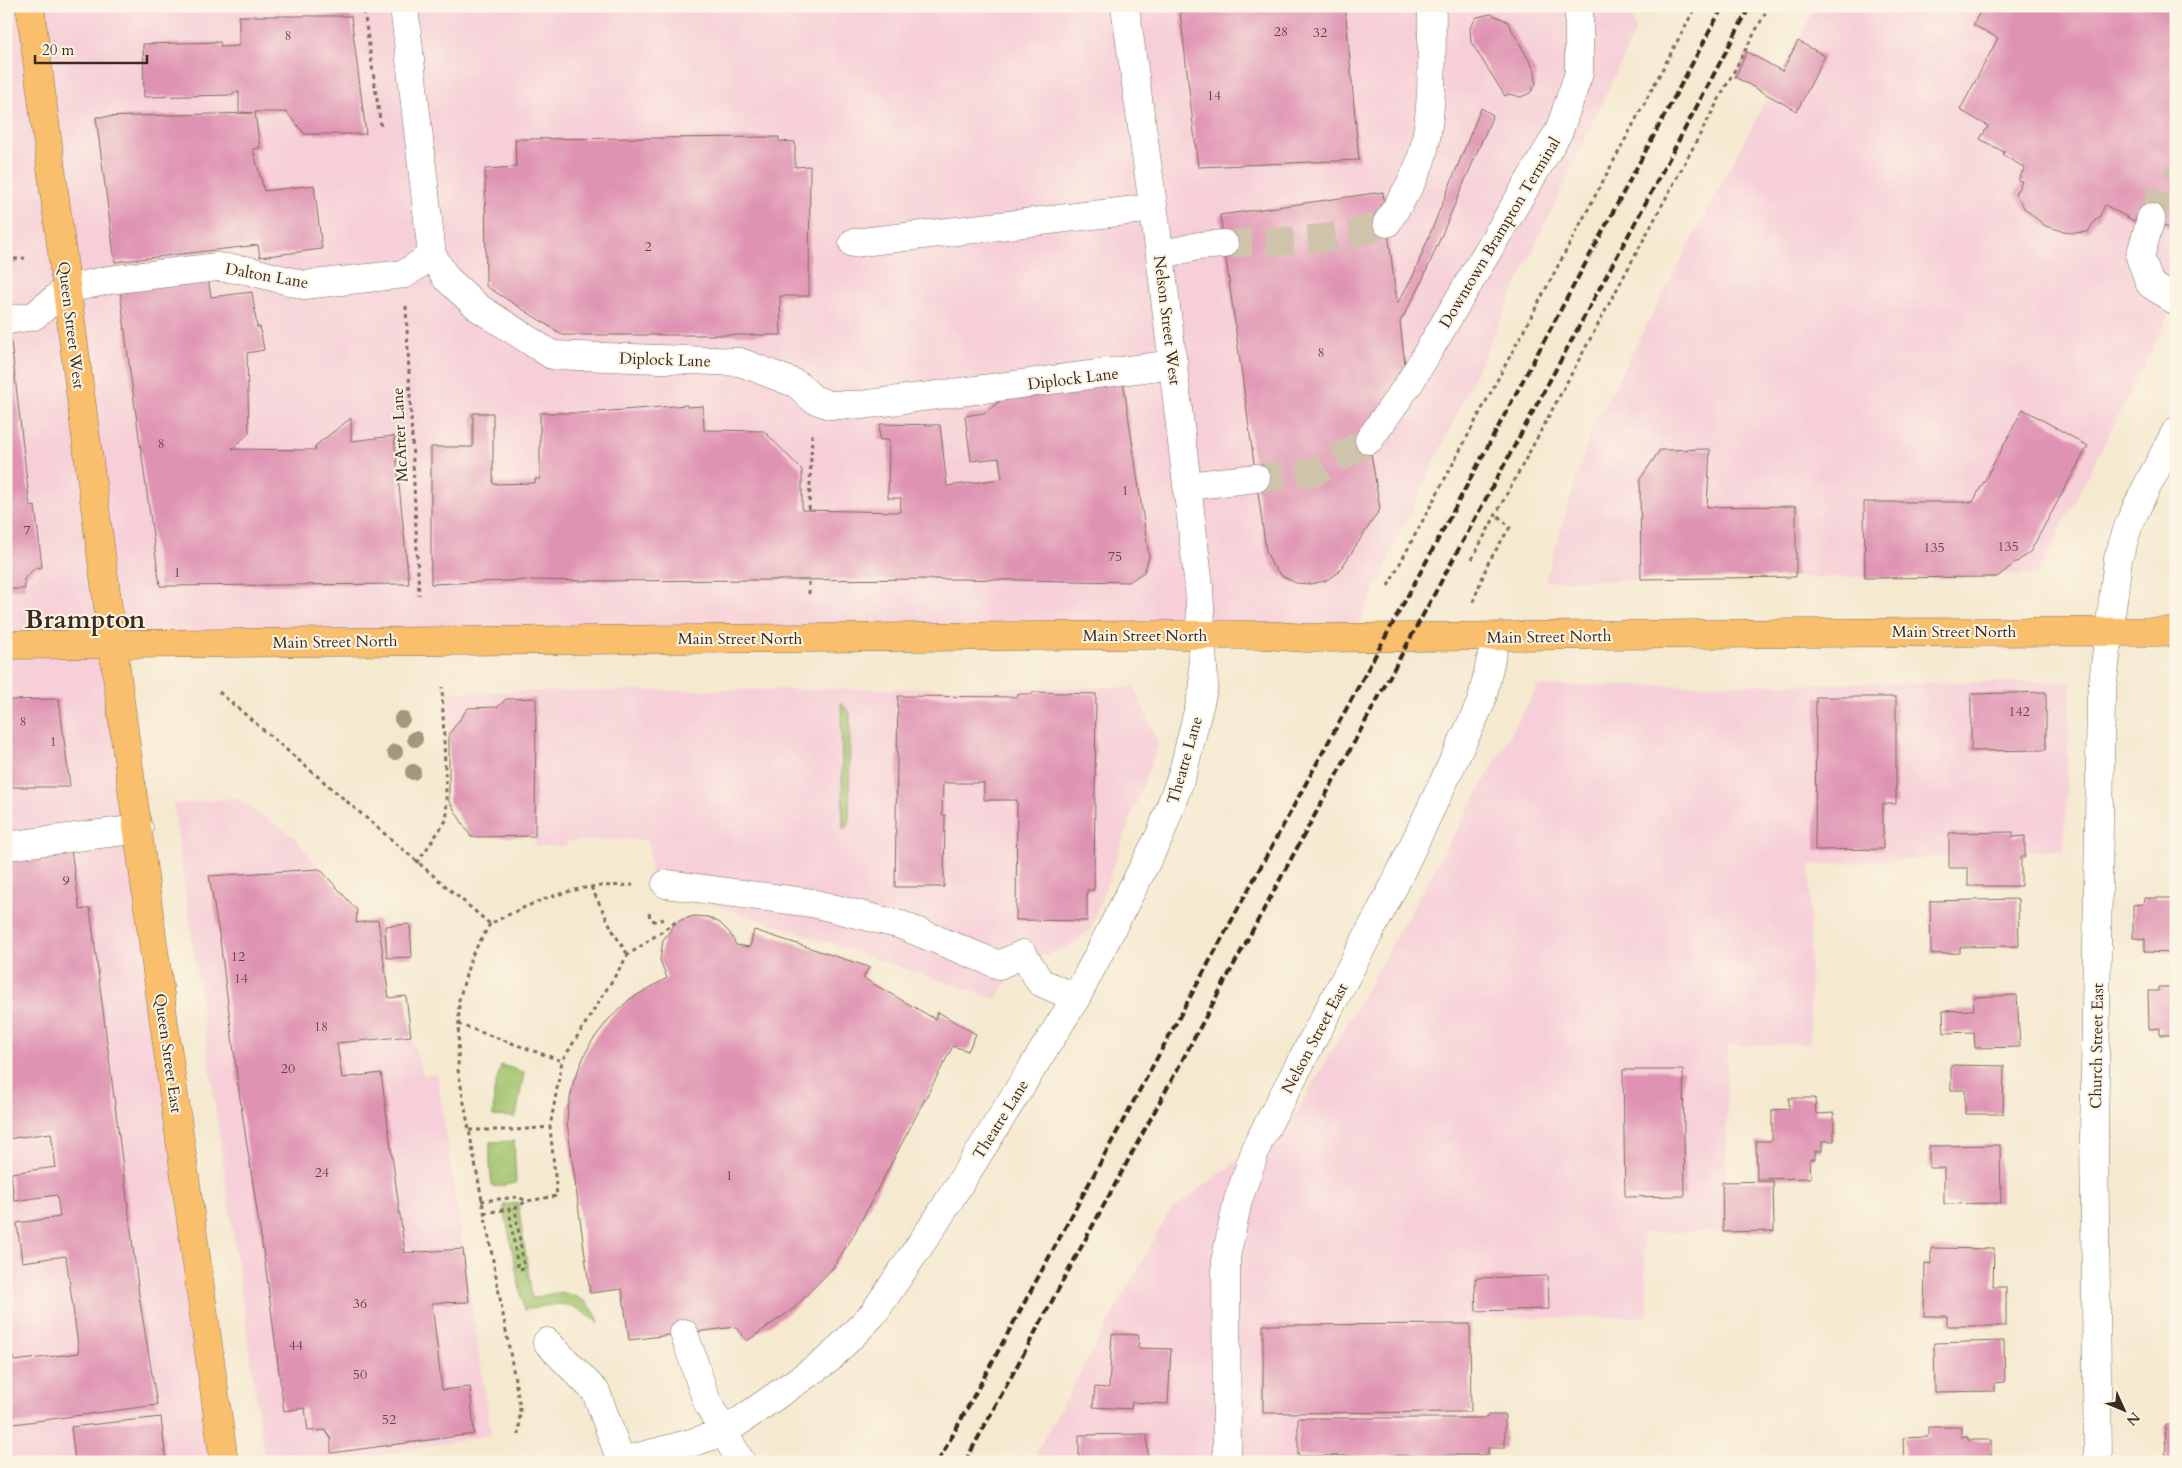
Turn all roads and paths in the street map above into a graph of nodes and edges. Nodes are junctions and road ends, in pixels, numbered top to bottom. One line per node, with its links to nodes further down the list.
1 (30, 6): 18 (main road, Queen Street West)
2 (404, 6): 13 (street, Diplock Lane)
3 (1125, 6): 8 (street, Nelson Street West)
4 (1432, 6): 10 (street)
5 (1579, 6): 24 (street, Downtown Brampton Terminal)
6 (1696, 6): 31 (path)
7 (1769, 6): 28 (path)
8 (1153, 208): 11 (street); 14 (street, Nelson Street West)
9 (2151, 218): 19 (street)
10 (1387, 223)
11 (853, 243)
12 (1224, 244): 14 (street)
13 (432, 254): 17 (street); 22 (street, Diplock Lane)
14 (1160, 255): 21 (street, Nelson Street West)
15 (25, 258): 16 (path)
16 (6, 260)
17 (405, 274): 18 (street, Dalton Lane); 33 (path, McArter Lane)
18 (67, 289): 20 (street); 39 (main road, Queen Street West)
19 (2176, 301)
20 (8, 320)
21 (1174, 364): 22 (street, Diplock Lane); 26 (street, Nelson Street West)
22 (813, 399): 27 (path)
23 (2176, 431): 35 (street, Church Street East)
24 (1369, 440)
25 (1256, 478): 26 (street)
26 (1188, 486): 37 (street, Nelson Street West)
27 (809, 510)
28 (1497, 515): 29 (path); 34 (path)
29 (1472, 559)
30 (809, 580): 32 (path)
31 (1388, 586)
32 (809, 594)
33 (419, 596)
34 (1473, 603)
35 (2110, 632): 36 (main road, Main Street North); 38 (main road, Main Street North); 67 (street, Church Street East)
36 (2176, 632)
37 (1201, 635): 38 (main road, Main Street North); 39 (main road, Main Street North); 51 (street, Theatre Lane)
38 (1496, 637): 66 (street, Nelson Street East)
39 (113, 644): 40 (main road, Main Street North); 43 (main road, Queen Street East)
40 (6, 645)
41 (442, 687): 45 (path)
42 (219, 692): 45 (path)
43 (139, 829): 44 (street); 63 (main road, Queen Street East)
44 (6, 846)
45 (417, 863): 48 (path)
46 (666, 884): 47 (path); 51 (street)
47 (591, 887): 48 (path); 50 (path)
48 (490, 924): 52 (path)
49 (659, 934): 50 (path)
50 (628, 955): 53 (path)
51 (1076, 998): 61 (street, Theatre Lane)
52 (458, 1024): 53 (path); 55 (path)
53 (562, 1061): 54 (path)
54 (550, 1127): 55 (path); 57 (path)
55 (469, 1130): 56 (path)
56 (482, 1201): 57 (path); 58 (path)
57 (527, 1201): 58 (path)
58 (484, 1213): 62 (path)
59 (684, 1333): 61 (street)
60 (547, 1342): 64 (street)
61 (724, 1432): 64 (street, Theatre Lane); 65 (street)
62 (519, 1435)
63 (224, 1462)
64 (620, 1462)
65 (741, 1462)
66 (1227, 1462)
67 (2098, 1462)

